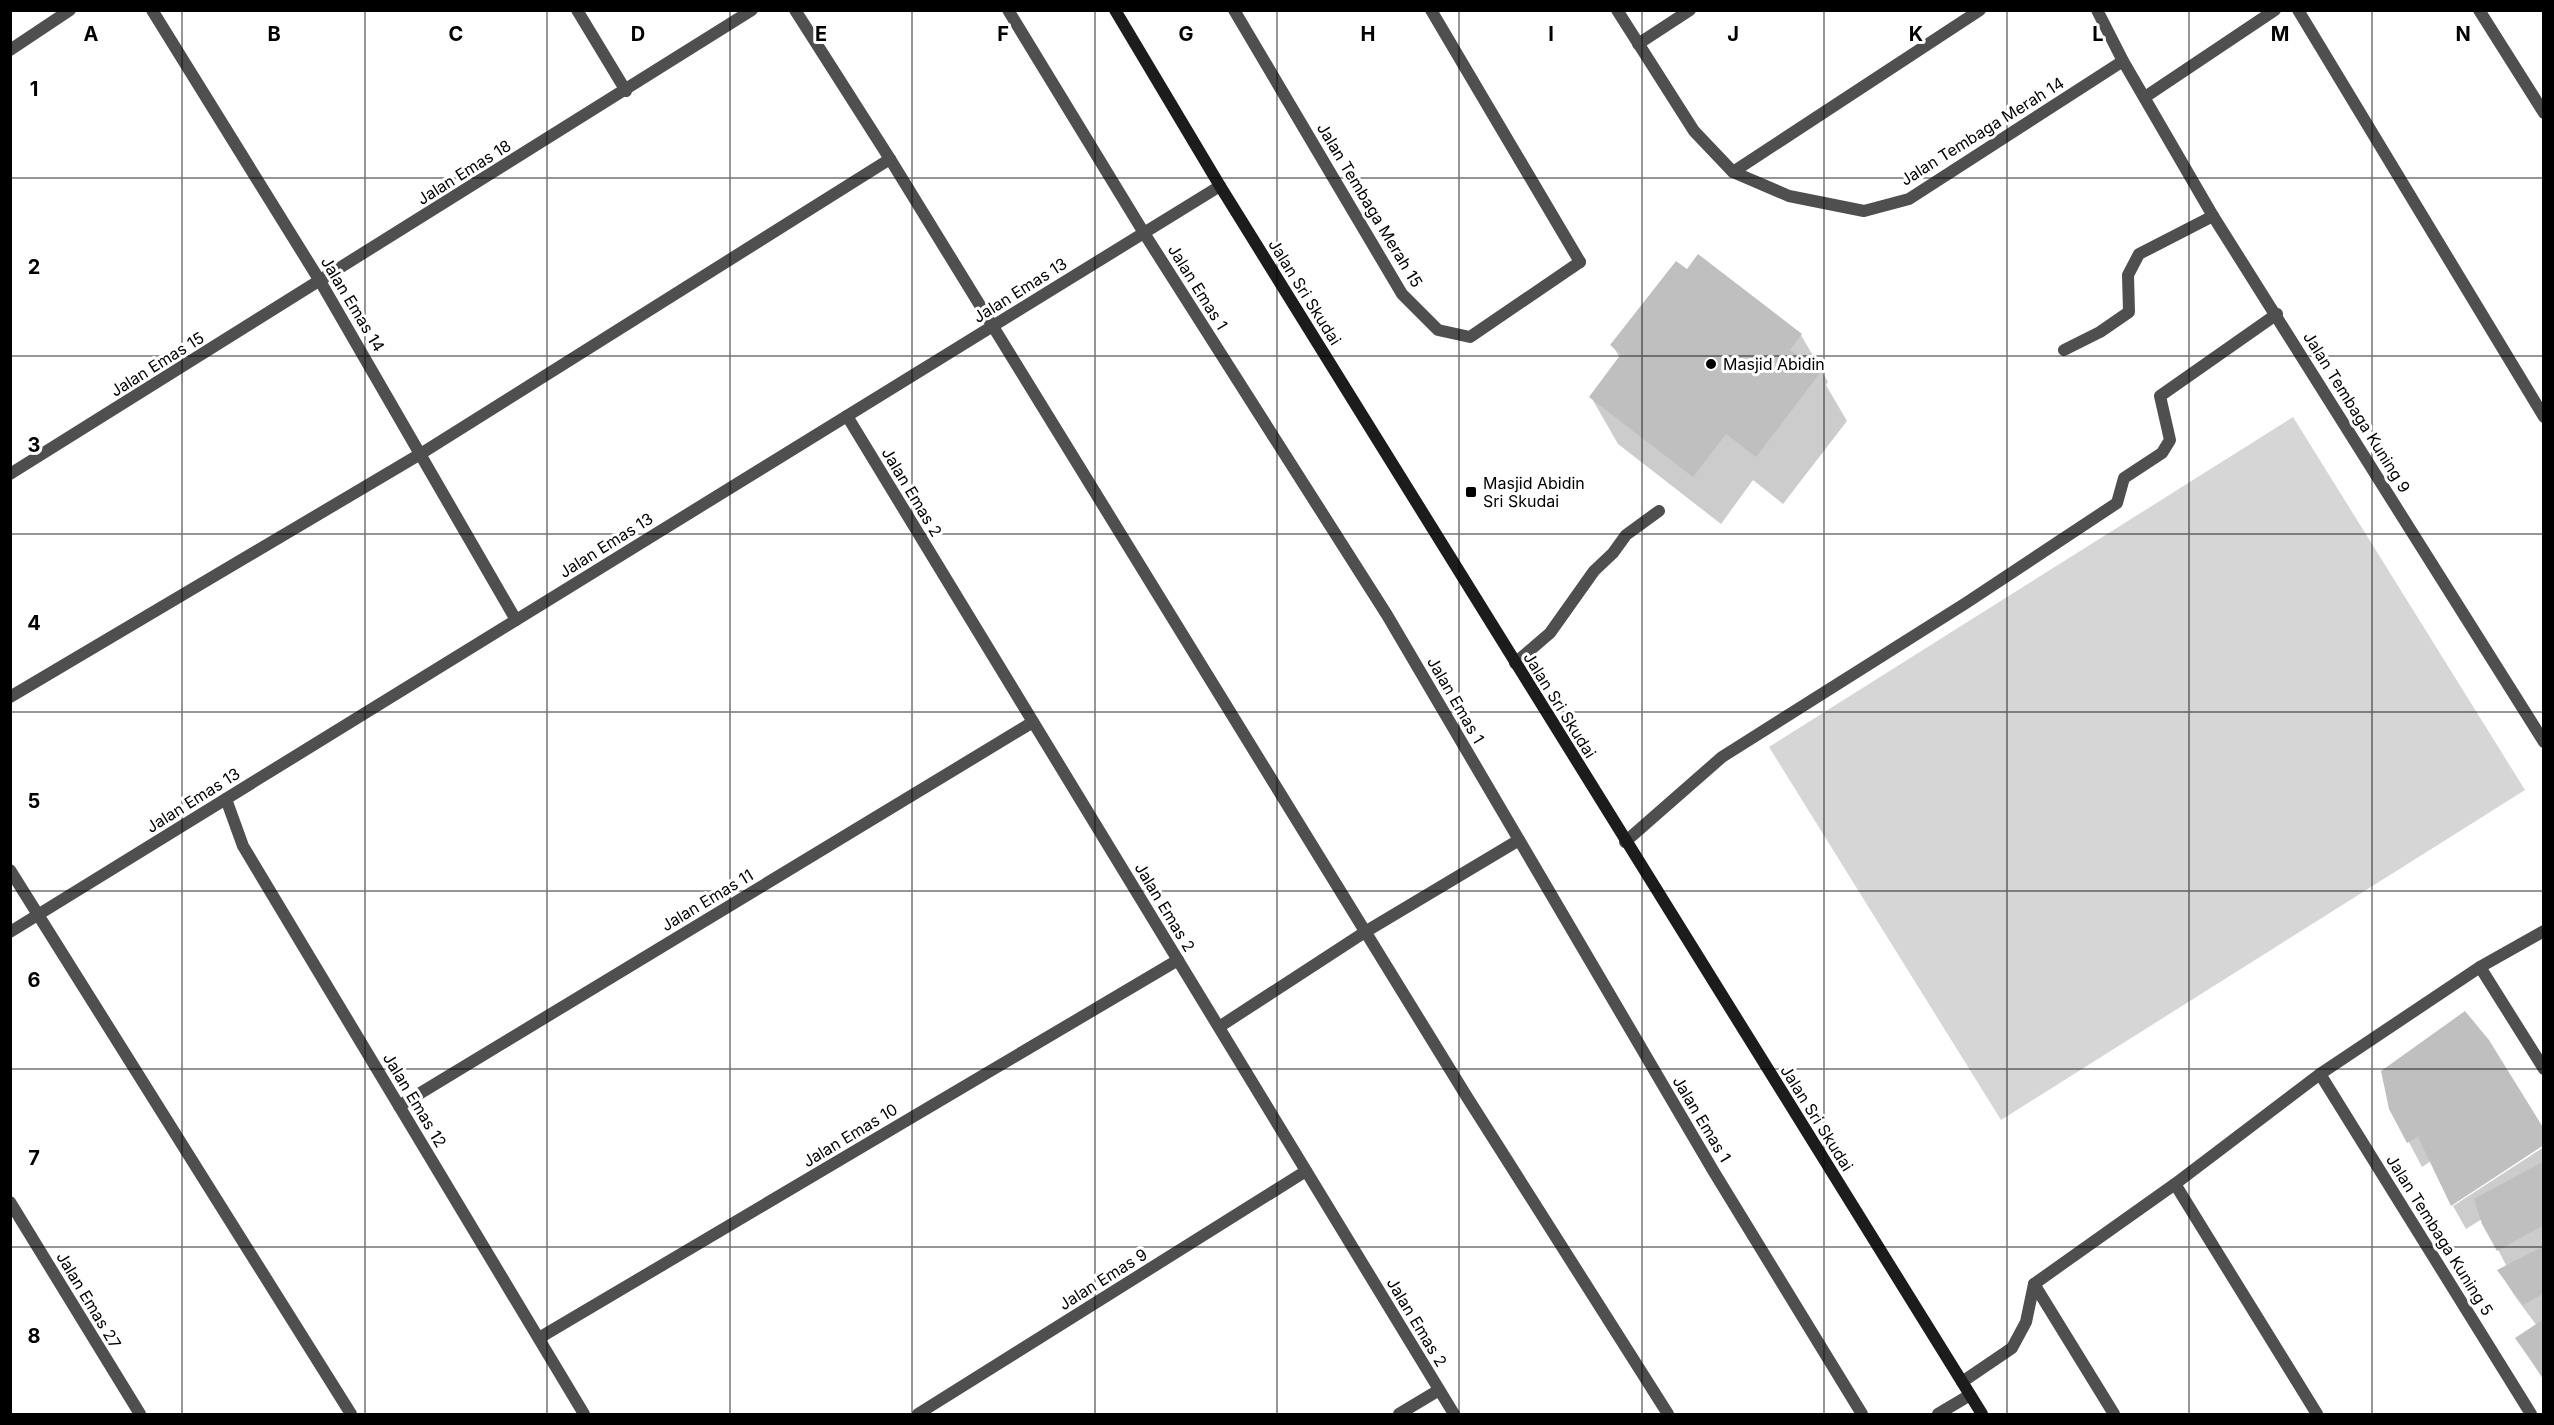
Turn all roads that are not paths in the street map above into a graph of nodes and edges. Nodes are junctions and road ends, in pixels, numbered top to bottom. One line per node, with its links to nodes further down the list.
1 (70, 10): 18 (street)
2 (152, 10): 28 (street, Jalan Emas 14)
3 (577, 10): 20 (street)
4 (752, 10): 20 (street, Jalan Emas 18)
5 (795, 10): 23 (street)
6 (1008, 10): 27 (street, Jalan Emas 1)
7 (1115, 10): 25 (street, Jalan Sri Skudai)
8 (1234, 10): 9 (street, Jalan Tembaga Merah 15)
9 (1431, 10)
10 (1617, 10): 17 (street, Jalan Tembaga Merah 14)
11 (1690, 10): 17 (street)
12 (1980, 10): 24 (street)
13 (2097, 10): 19 (street, Jalan Tembaga Kuning 9)
14 (2275, 10): 21 (street)
15 (2298, 10): 33 (street)
16 (2479, 10): 22 (street)
17 (1638, 44): 24 (street, Jalan Tembaga Merah 14)
18 (10, 50)
19 (2123, 61): 21 (street, Jalan Tembaga Kuning 9); 24 (street, Jalan Tembaga Merah 14)
20 (626, 92): 28 (street, Jalan Emas 18)
21 (2145, 97): 26 (street, Jalan Tembaga Kuning 9)
22 (2544, 113)
23 (890, 159): 30 (street); 34 (street)
24 (1733, 172)
25 (1220, 186): 27 (street, Jalan Emas 13); 38 (street, Jalan Sri Skudai)
26 (2213, 216): 29 (street, Jalan Tembaga Kuning 9); 31 (street)
27 (1144, 233): 30 (street, Jalan Emas 13); 43 (street, Jalan Emas 1)
28 (320, 281): 34 (street, Jalan Emas 14); 35 (street, Jalan Emas 15)
29 (2277, 314): 41 (street, Jalan Tembaga Kuning 9); 44 (street)
30 (992, 326): 32 (street, Jalan Emas 13); 49 (street)
31 (2064, 350)
32 (847, 416): 37 (street, Jalan Emas 13); 40 (street, Jalan Emas 2)
33 (2544, 417)
34 (422, 453): 37 (street, Jalan Emas 14); 39 (street)
35 (10, 474)
36 (1659, 511): 38 (street)
37 (516, 620): 42 (street, Jalan Emas 13)
38 (1515, 663): 44 (street, Jalan Sri Skudai)
39 (10, 697)
40 (1033, 722): 50 (street, Jalan Emas 2); 55 (street, Jalan Emas 11)
41 (2544, 742)
42 (226, 799): 46 (street, Jalan Emas 13); 55 (street, Jalan Emas 12)
43 (1519, 840): 49 (street); 71 (street, Jalan Emas 1)
44 (1625, 842): 61 (street, Jalan Sri Skudai)
45 (10, 870): 46 (street)
46 (38, 916): 48 (street, Jalan Emas 13); 65 (street)
47 (2544, 931): 51 (street)
48 (10, 932)
49 (1365, 932): 52 (street); 70 (street)
50 (1178, 960): 52 (street, Jalan Emas 2); 60 (street, Jalan Emas 10)
51 (2480, 967): 53 (street); 54 (street)
52 (1219, 1027): 56 (street, Jalan Emas 2)
53 (2544, 1069)
54 (2320, 1074): 57 (street); 76 (street, Jalan Tembaga Kuning 5)
55 (399, 1106): 60 (street, Jalan Emas 12)
56 (1306, 1171): 62 (street, Jalan Emas 2); 67 (street, Jalan Emas 9)
57 (2175, 1184): 59 (street); 75 (street)
58 (10, 1202): 64 (street, Jalan Emas 27)
59 (2034, 1284): 61 (street); 74 (street)
60 (539, 1338): 66 (street, Jalan Emas 12)
61 (1962, 1382): 63 (street, Jalan Sri Skudai)
62 (1439, 1390): 68 (street); 69 (street, Jalan Emas 2)
63 (1970, 1395): 72 (street); 73 (street, Jalan Sri Skudai)
64 (140, 1414)
65 (351, 1414)
66 (584, 1414)
67 (918, 1414)
68 (1398, 1414)
69 (1454, 1414)
70 (1668, 1414)
71 (1862, 1414)
72 (1938, 1414)
73 (1982, 1414)
74 (2115, 1414)
75 (2317, 1414)
76 (2531, 1414)

